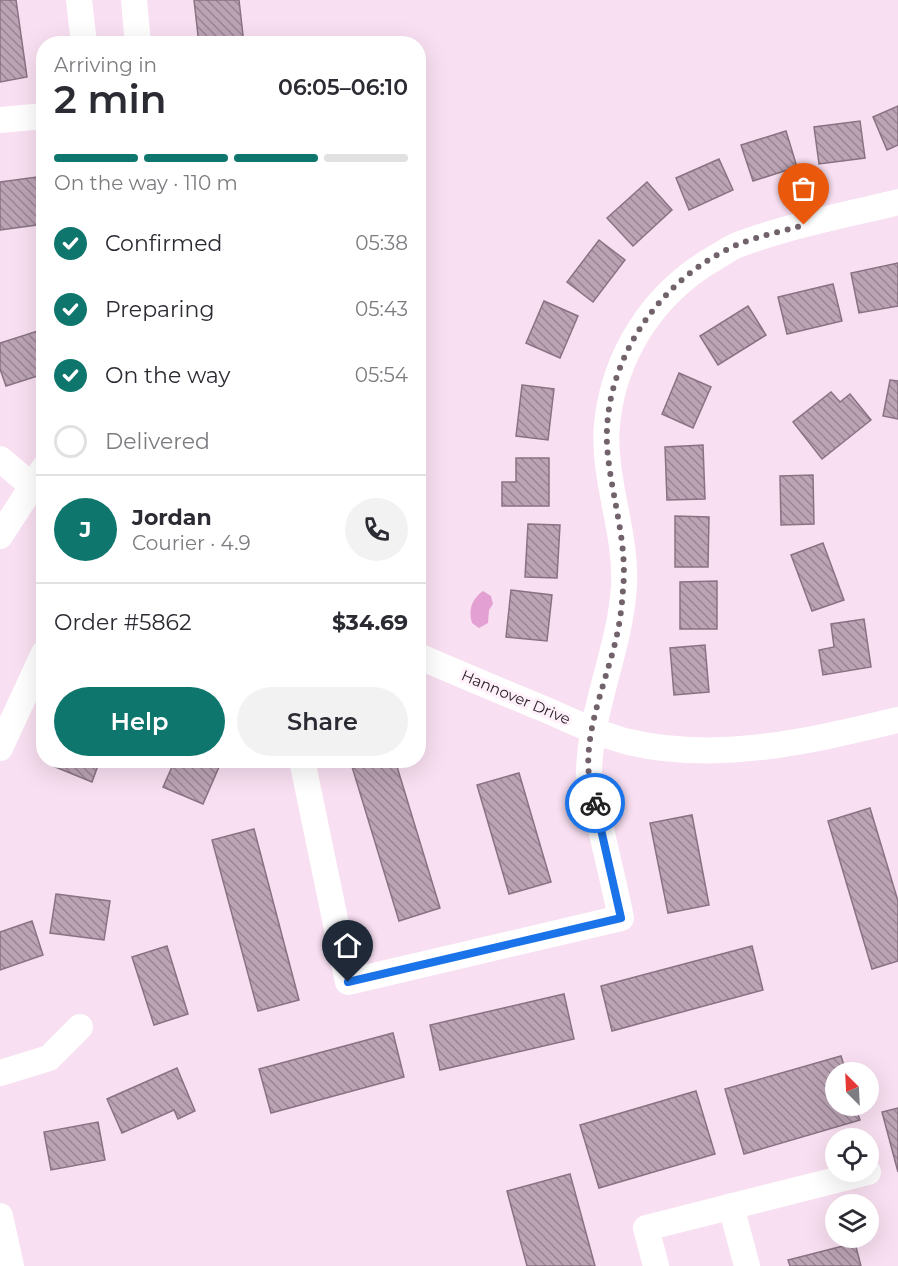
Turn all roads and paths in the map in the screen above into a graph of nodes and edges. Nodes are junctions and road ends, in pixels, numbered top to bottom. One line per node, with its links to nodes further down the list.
1 (79, 0): 3 (street)
2 (134, 0): 4 (street)
3 (83, 36)
4 (137, 36)
5 (36, 117): 6 (street)
6 (0, 120)
7 (898, 202): 15 (street)
8 (0, 459): 9 (street)
9 (36, 479)
10 (36, 485): 11 (street)
11 (0, 536)
12 (426, 659): 15 (street, Hannover Drive)
13 (36, 670): 16 (street)
14 (898, 720): 15 (street, Hannover Drive)
15 (592, 730): 17 (street)
16 (0, 747)
17 (304, 768)
18 (80, 1027): 19 (street)
19 (0, 1073)
20 (826, 1182): 21 (street)
21 (731, 1206): 24 (street); 25 (street)
22 (0, 1216): 23 (street)
23 (11, 1266)
24 (656, 1266)
25 (747, 1266)

